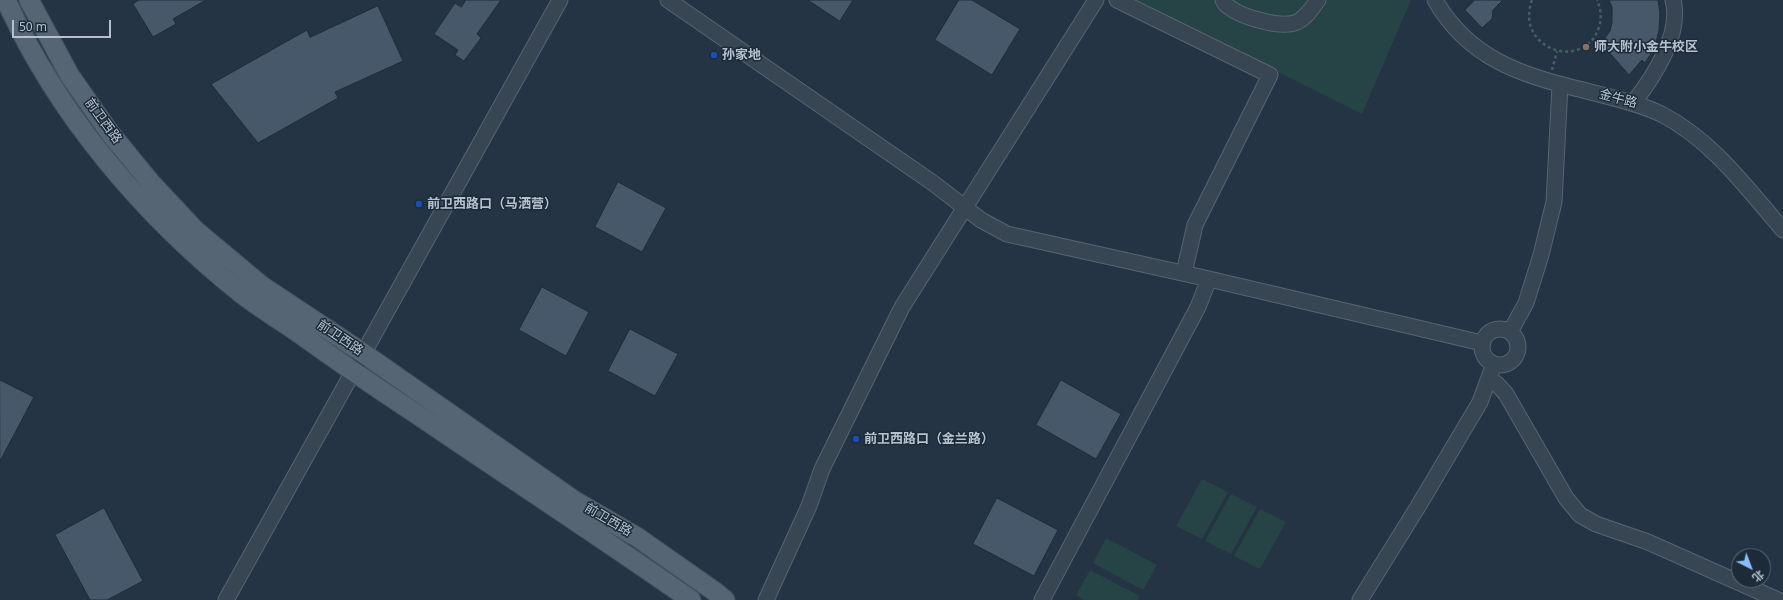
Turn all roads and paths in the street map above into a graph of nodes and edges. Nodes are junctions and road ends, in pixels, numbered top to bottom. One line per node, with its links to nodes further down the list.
1 (6, 0): 24 (main road, 前卫西路)
2 (29, 0): 22 (main road, 前卫西路)
3 (560, 0): 22 (street)
4 (668, 0): 16 (street)
5 (1096, 0): 16 (street)
6 (1118, 0): 18 (street)
7 (1223, 0): 8 (street)
8 (1318, 0)
9 (1435, 0): 14 (street, 金牛路)
10 (1532, 0): 13 (path)
11 (1597, 0): 13 (path)
12 (1673, 0): 15 (street)
13 (1557, 51): 14 (path)
14 (1555, 83): 15 (street, 金牛路); 20 (street)
15 (1634, 102): 17 (street, 金牛路)
16 (965, 207): 18 (street); 28 (street)
17 (1783, 230)
18 (1184, 273): 19 (street)
19 (1209, 279): 21 (street); 29 (street)
20 (1510, 332): 21 (street); 23 (street)
21 (1482, 344): 23 (street)
22 (363, 353): 24 (street); 27 (main road, 前卫西路)
23 (1492, 371): 30 (street); 31 (street)
24 (353, 372): 25 (street); 26 (main road, 前卫西路)
25 (226, 600)
26 (691, 600)
27 (725, 600)
28 (766, 600)
29 (1042, 600)
30 (1360, 600)
31 (1778, 600)

